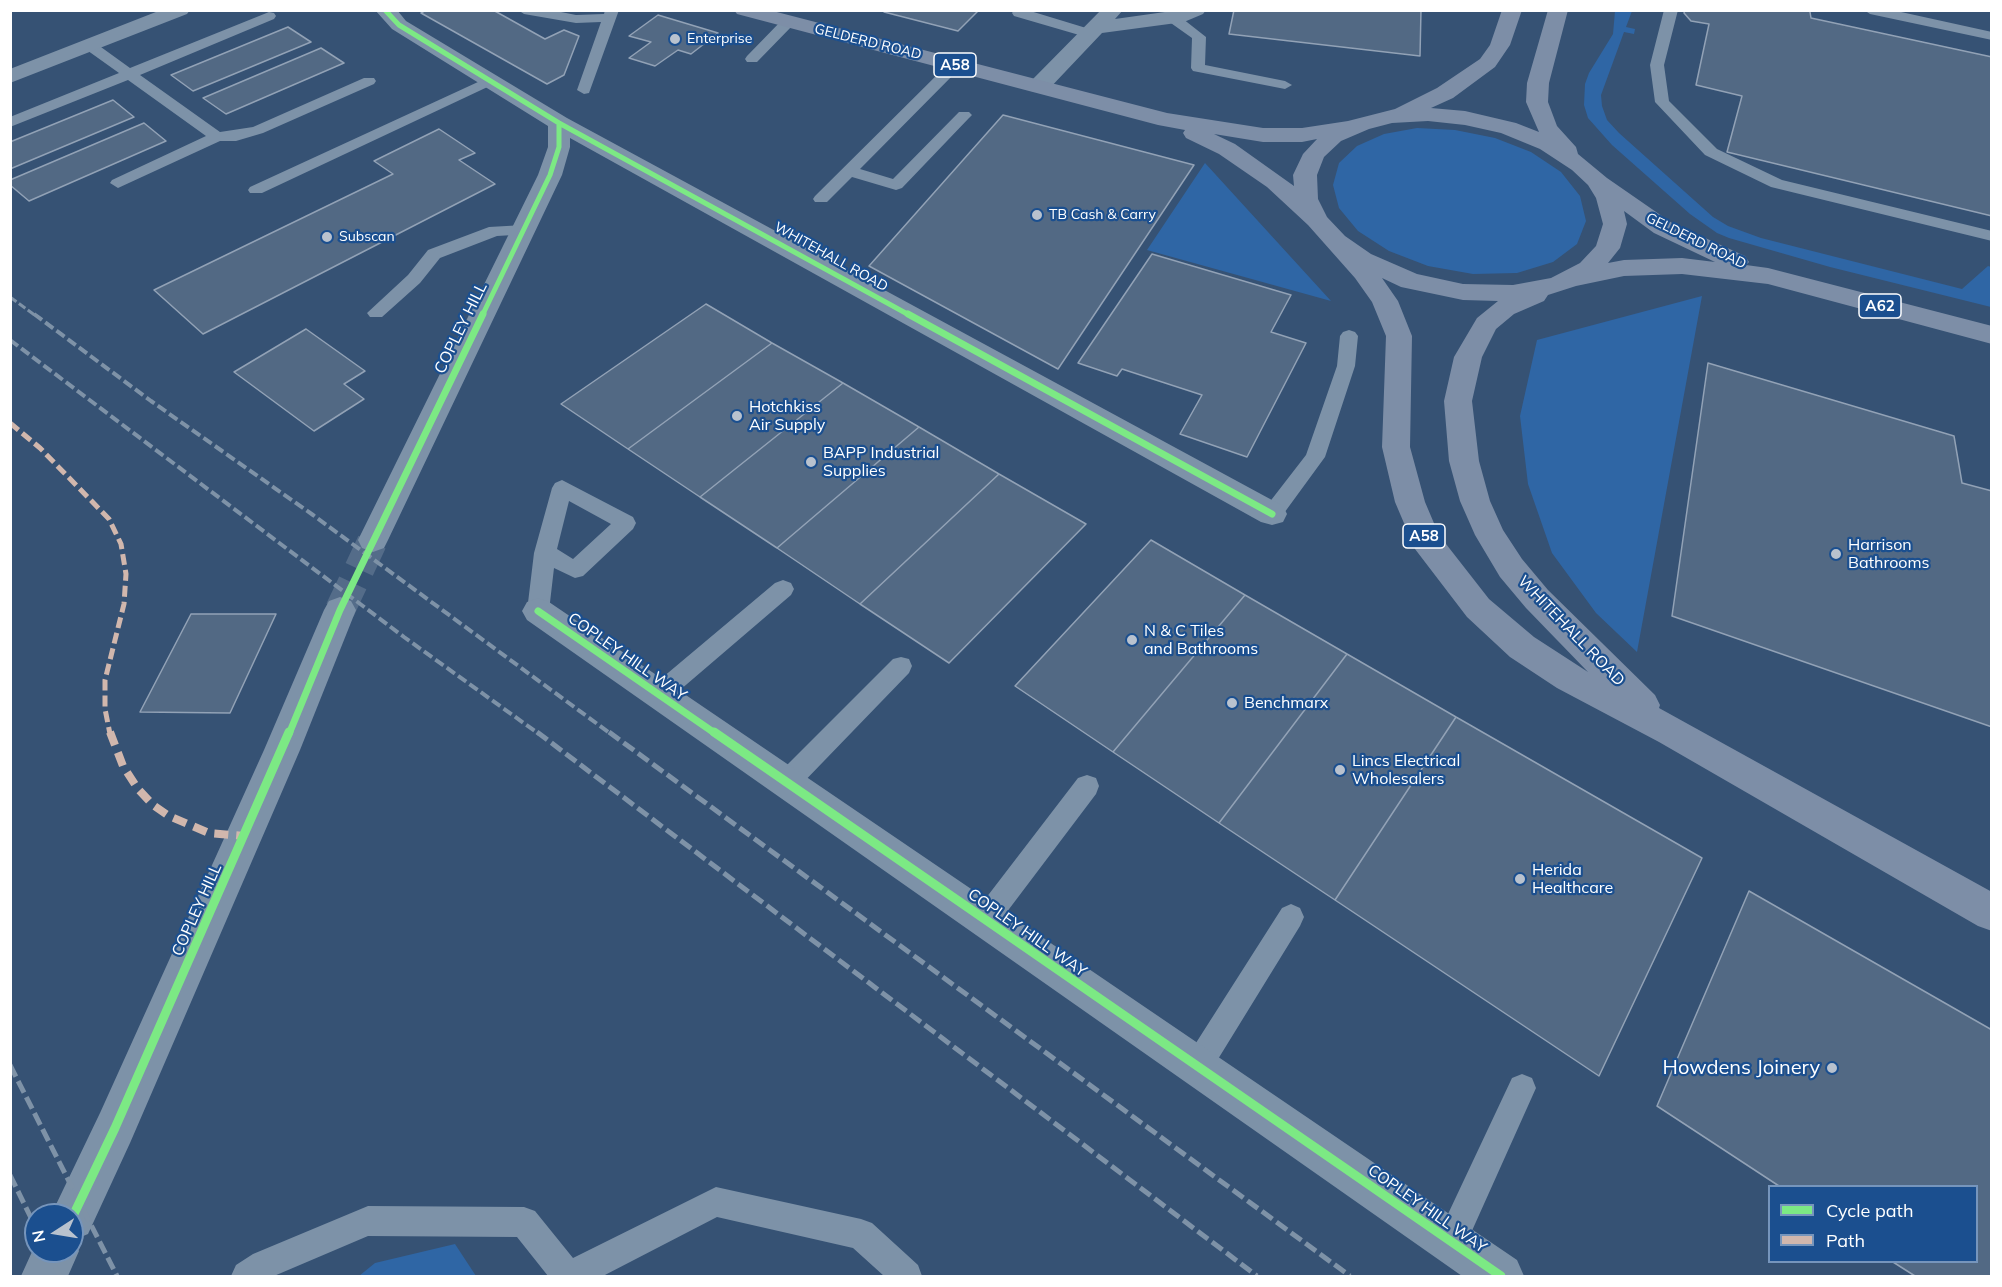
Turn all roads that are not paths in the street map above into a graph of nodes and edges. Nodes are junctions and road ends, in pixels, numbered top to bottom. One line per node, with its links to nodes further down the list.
1 (180, 10): 18 (street)
2 (385, 10): 23 (street, WHITEHALL ROAD)
3 (524, 10): 12 (lane)
4 (744, 10): 15 (main road, GELDERD ROAD / A58)
5 (1021, 10): 16 (lane)
6 (1113, 10): 16 (street)
7 (1196, 10): 14 (street)
8 (1512, 10): 29 (main road)
9 (1558, 10): 36 (main road, A58)
10 (1671, 10): 42 (lane)
11 (1870, 10): 17 (lane)
12 (611, 14): 27 (lane)
13 (269, 16): 21 (lane)
14 (1173, 18): 16 (street); 25 (lane)
15 (788, 22): 19 (lane); 20 (main road, GELDERD ROAD / A58)
16 (1094, 31): 26 (street)
17 (1992, 36)
18 (89, 45): 21 (lane); 22 (street)
19 (752, 59)
20 (955, 65): 26 (main road, GELDERD ROAD / A58); 35 (lane)
21 (130, 74): 31 (lane); 34 (lane)
22 (10, 77)
23 (491, 80): 32 (street, WHITEHALL ROAD); 38 (lane)
24 (369, 81): 34 (lane)
25 (1285, 85)
26 (1039, 86): 30 (main road, GELDERD ROAD / A58)
27 (584, 90)
28 (964, 115): 35 (lane)
29 (1392, 116): 33 (main road); 36 (main road)
30 (1166, 120): 33 (main road, GELDERD ROAD); 41 (main road, GELDERD ROAD / A58)
31 (10, 123)
32 (559, 123): 40 (street, COPLEY HILL); 48 (street, WHITEHALL ROAD)
33 (1360, 124): 41 (main road)
34 (217, 137): 37 (lane)
35 (850, 171): 39 (lane)
36 (1588, 173): 43 (main road, GELDERD ROAD / A62); 44 (main road, A58)
37 (118, 183)
38 (256, 190)
39 (821, 199)
40 (524, 230): 45 (lane); 49 (street, COPLEY HILL)
41 (1326, 230): 44 (main road); 56 (main road, WHITEHALL ROAD / A58)
42 (1992, 236)
43 (1768, 276): 44 (main road, GELDERD ROAD / A62); 46 (main road, GELDERD ROAD / A62)
44 (1566, 282): 56 (main road, WHITEHALL ROAD / A58)
45 (376, 313)
46 (1992, 335)
47 (1349, 336): 48 (lane, WHITEHALL ROAD)
48 (1272, 514)
49 (373, 540)
50 (545, 553): 53 (lane)
51 (783, 589): 55 (lane)
52 (340, 610): 64 (street, COPLEY HILL)
53 (538, 611): 55 (street, COPLEY HILL WAY)
54 (901, 666): 57 (lane)
55 (658, 695): 57 (street, COPLEY HILL WAY)
56 (1671, 731): 59 (main road, WHITEHALL ROAD / A58)
57 (786, 783): 61 (street, COPLEY HILL WAY)
58 (1087, 786): 61 (lane)
59 (1992, 914)
60 (1291, 917): 62 (lane)
61 (985, 920): 62 (street, COPLEY HILL WAY)
62 (1197, 1067): 65 (street, COPLEY HILL WAY)
63 (1522, 1088): 65 (lane)
64 (79, 1203)
65 (1451, 1242): 69 (street, COPLEY HILL WAY)
66 (248, 1276): 67 (lane)
67 (569, 1276): 68 (lane)
68 (907, 1276)
69 (1501, 1276)

